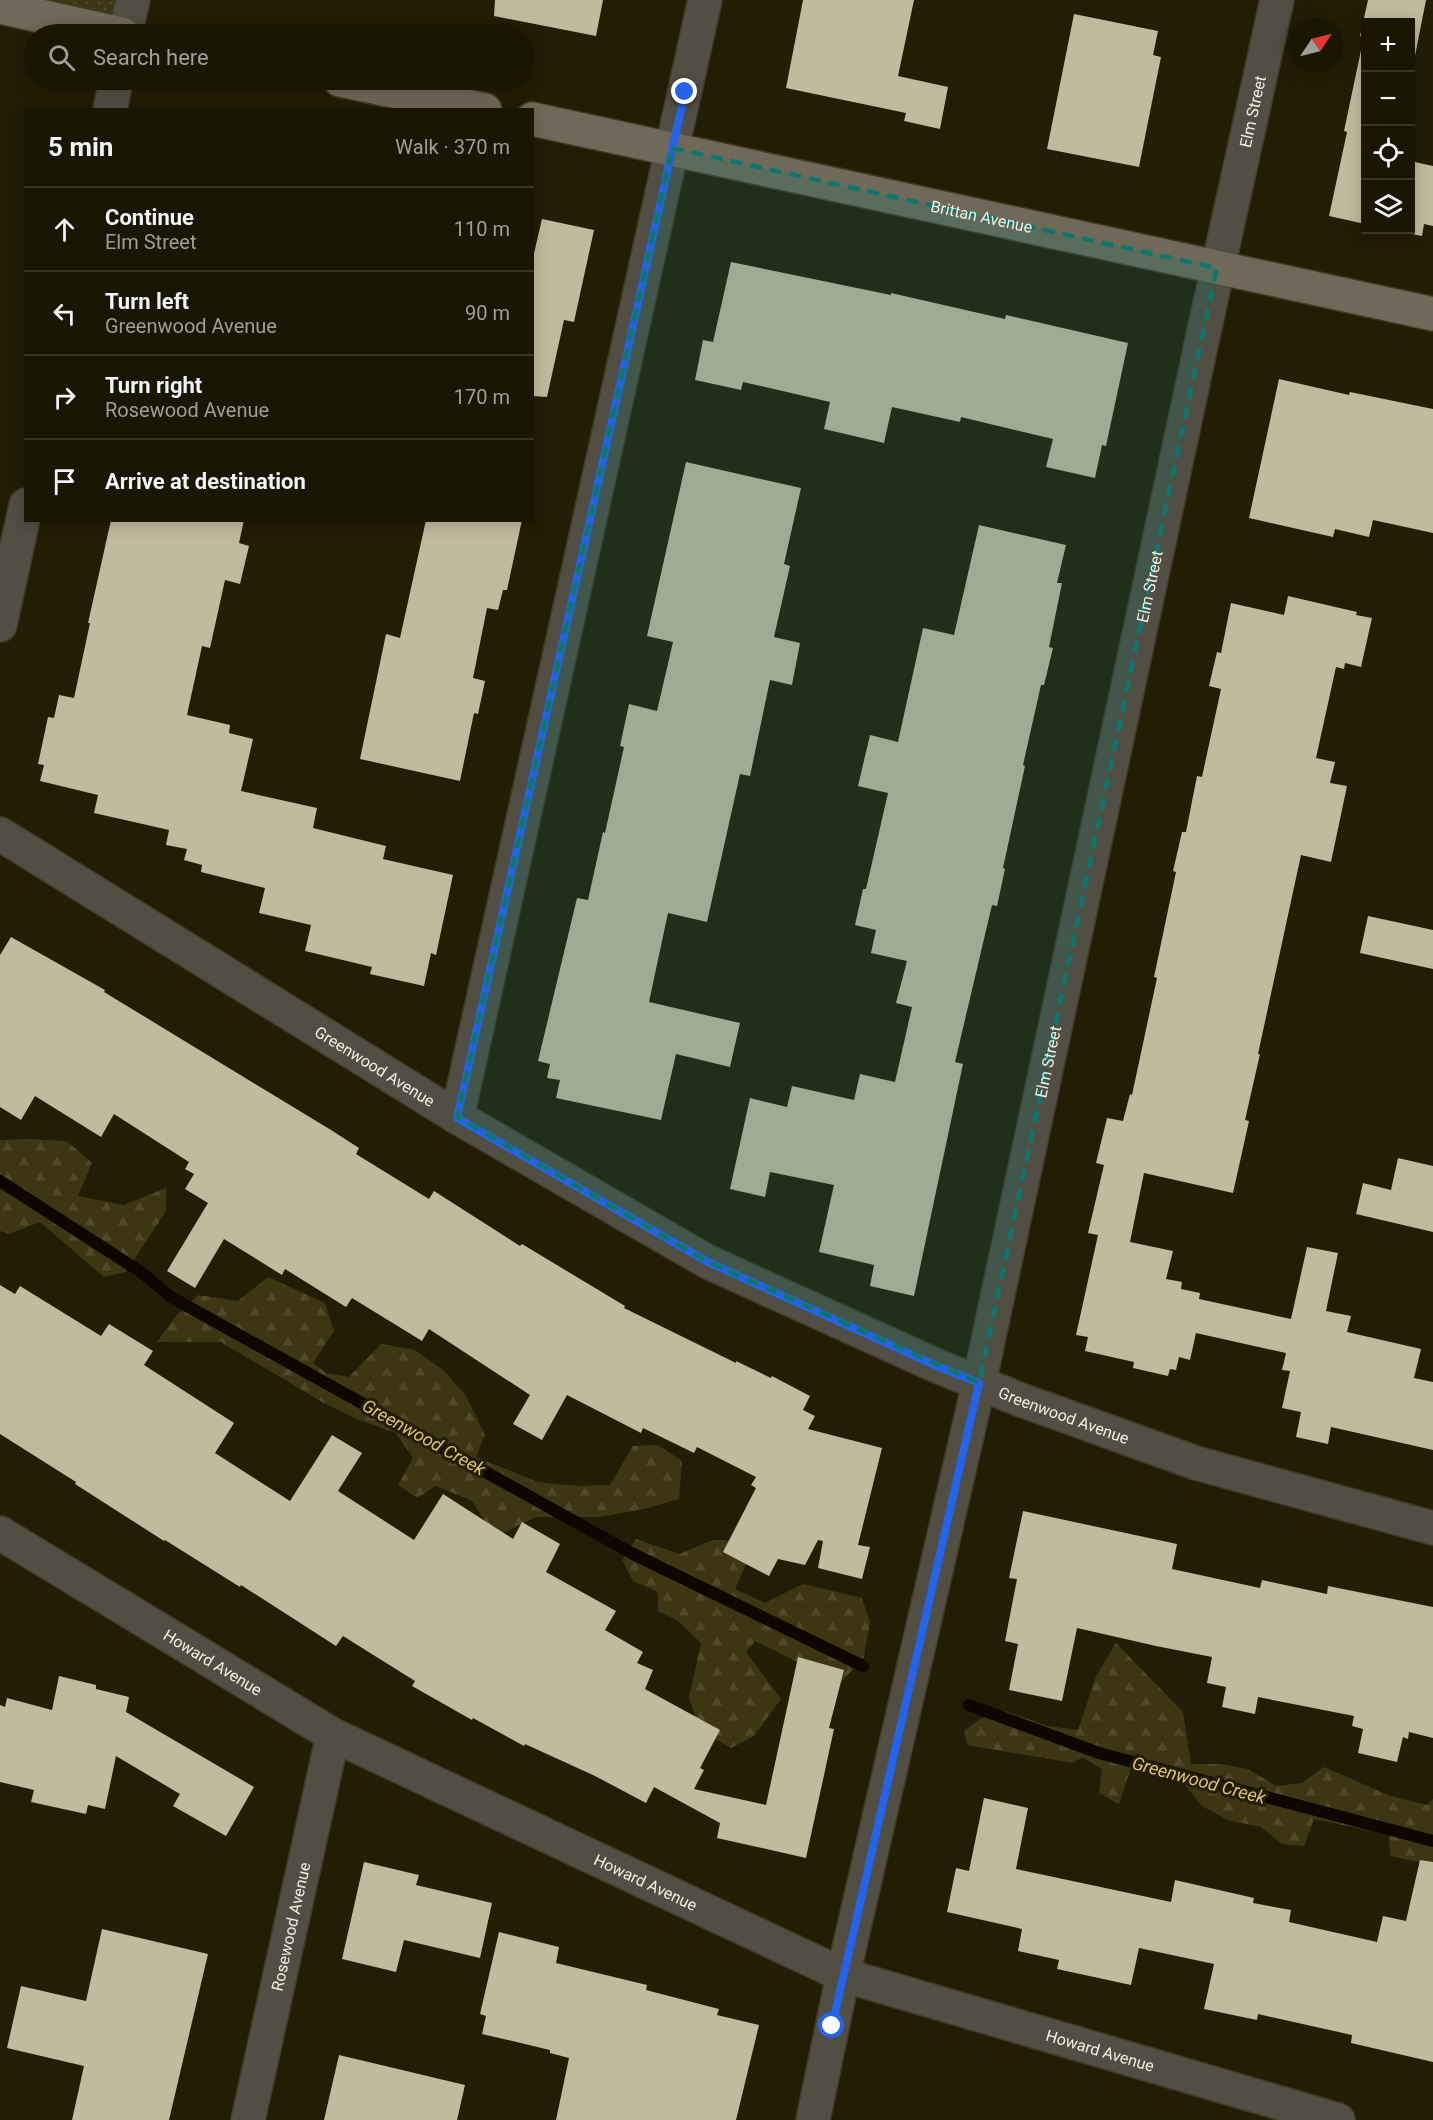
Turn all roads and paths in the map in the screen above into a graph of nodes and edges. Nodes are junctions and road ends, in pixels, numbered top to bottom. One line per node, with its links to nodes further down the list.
1 (133, 0): 6 (street)
2 (705, 0): 12 (street)
3 (1277, 0): 13 (street, Elm Street)
4 (0, 7): 5 (main road)
5 (78, 24)
6 (127, 24)
7 (114, 90): 9 (street)
8 (388, 90): 10 (main road)
9 (110, 108)
10 (475, 108)
11 (534, 119): 12 (main road, Brittan Avenue)
12 (672, 148): 13 (main road, Brittan Avenue); 18 (street)
13 (1218, 268): 14 (main road, Brittan Avenue); 19 (street, Elm Street)
14 (1433, 314)
15 (24, 514): 16 (street)
16 (0, 625)
17 (0, 834): 18 (street, Greenwood Avenue)
18 (457, 1118): 19 (street, Greenwood Avenue)
19 (979, 1383): 20 (street, Greenwood Avenue); 23 (street, Elm Street)
20 (1433, 1528)
21 (0, 1533): 22 (street, Howard Avenue)
22 (333, 1735): 23 (street, Howard Avenue); 24 (street, Rosewood Avenue)
23 (843, 1976): 25 (street, Elm Street); 26 (street, Howard Avenue)
24 (248, 2120)
25 (813, 2120)
26 (1338, 2120)

